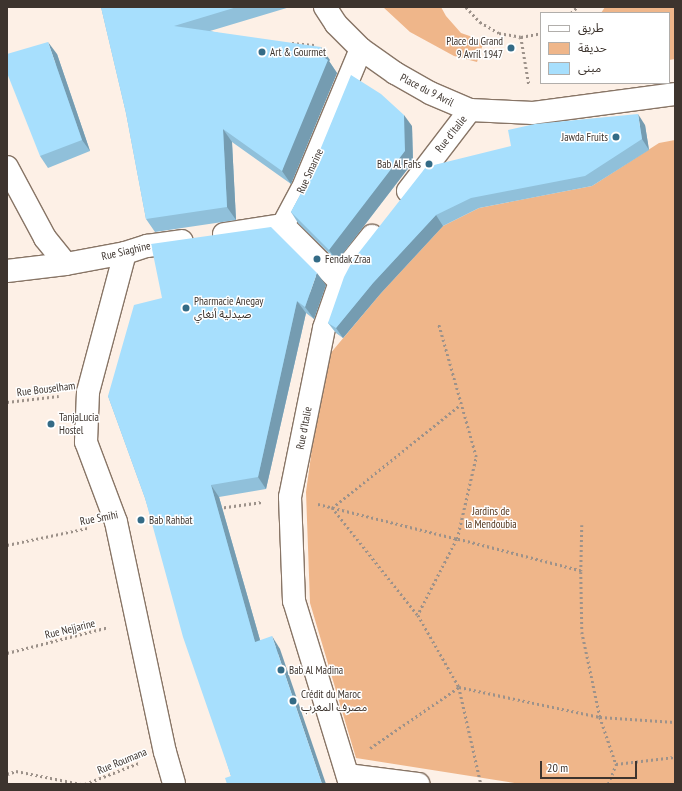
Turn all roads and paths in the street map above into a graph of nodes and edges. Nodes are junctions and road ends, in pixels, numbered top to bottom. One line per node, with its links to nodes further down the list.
1 (325, 7): 6 (street, Place du 9 Avril)
2 (466, 7): 4 (path)
3 (540, 34): 4 (path)
4 (521, 37): 9 (path)
5 (290, 43): 6 (path)
6 (361, 49): 8 (street, Place du 9 Avril); 11 (street, Rue Smarine)
7 (675, 94): 9 (street, Place du 9 Avril)
8 (470, 110): 9 (street, Place du 9 Avril); 15 (street, Rue d'Italie)
9 (533, 113)
10 (7, 166): 13 (street)
11 (283, 225): 12 (street, Rue Siaghine); 15 (street)
12 (125, 253): 13 (street, Rue Siaghine); 17 (street)
13 (66, 264): 14 (street, Rue Siaghine)
14 (7, 271)
15 (340, 282): 20 (street, Rue d'Italie)
16 (438, 322): 19 (path)
17 (88, 392): 18 (path, Rue Bouselham); 23 (street)
18 (7, 402)
19 (460, 405): 22 (path); 25 (path)
20 (290, 497): 21 (path); 22 (path); 38 (street, Rue d'Italie)
21 (217, 508)
22 (332, 508): 25 (path); 28 (path)
23 (116, 522): 26 (path, Rue Smihi); 29 (street)
24 (582, 525): 27 (path)
25 (457, 539): 27 (path); 28 (path)
26 (7, 545)
27 (581, 571): 32 (path)
28 (418, 615): 31 (path)
29 (138, 620): 30 (path, Rue Nejjarine); 34 (street)
30 (7, 653)
31 (459, 687): 32 (path); 38 (path); 43 (path)
32 (600, 717): 33 (path); 36 (path)
33 (675, 722)
34 (165, 752): 40 (path, Rue Roumana); 41 (street)
35 (675, 757): 36 (path)
36 (616, 764): 44 (path)
37 (7, 774): 39 (path)
38 (348, 775): 42 (street)
39 (81, 784)
40 (85, 784)
41 (174, 784)
42 (418, 784)
43 (481, 784)
44 (608, 784)

